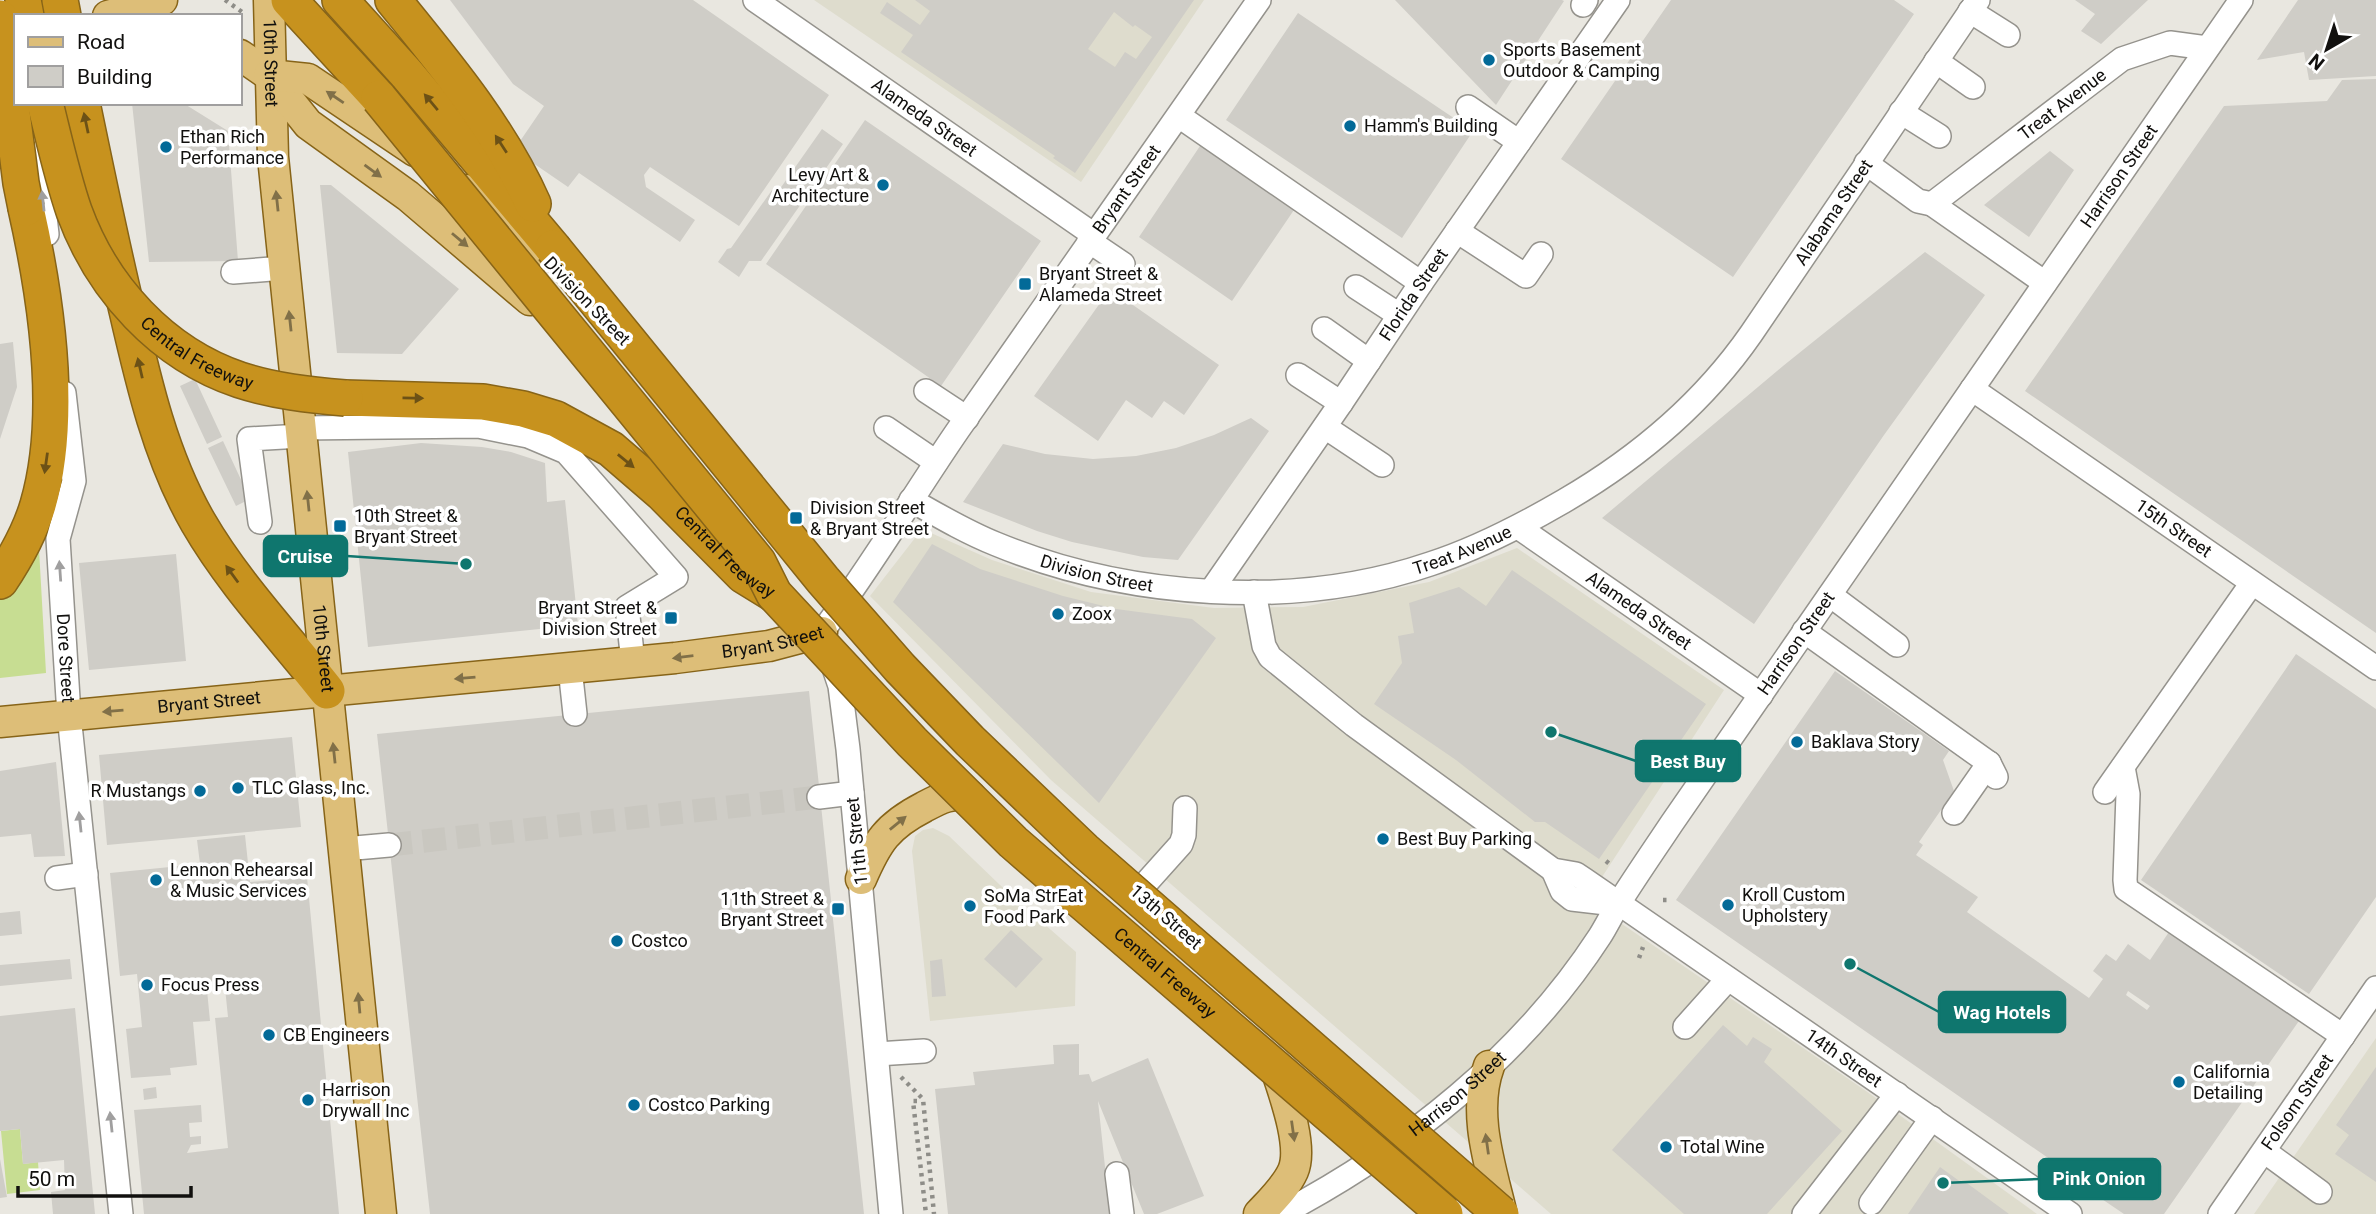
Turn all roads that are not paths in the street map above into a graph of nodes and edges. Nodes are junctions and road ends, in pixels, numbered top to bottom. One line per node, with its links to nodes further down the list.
1 (269, 0): 17 (main road, 10th Street)
2 (289, 0): 60 (highway, bridge)
3 (340, 0): 31 (highway, one-way to 3)
4 (393, 0): 31 (highway, one-way to 4)
5 (755, 0): 30 (street, Alameda Street)
6 (1259, 0): 24 (street, Bryant Street)
7 (1618, 0): 26 (street, Florida Street)
8 (2241, 0): 14 (street, Harrison Street)
9 (160, 5): 11 (main road)
10 (1974, 6): 13 (street); 16 (street, Alabama Street)
11 (117, 14)
12 (0, 18): 56 (highway, one-way to 56, bridge)
13 (2008, 35)
14 (2207, 48): 28 (street, Treat Avenue); 37 (street, Harrison Street)
15 (242, 56): 17 (main road, Division Street)
16 (1936, 61): 18 (street); 23 (street, Alabama Street)
17 (270, 75): 34 (main road, 10th Street, one-way to 17); 62 (main road, Division Street, one-way to 17); 64 (main road, Division Street, one-way to 64)
18 (1973, 86)
19 (32, 105): 72 (street, Dore Street, one-way to 19)
20 (45, 105): 60 (highway, Central Freeway, one-way to 60, bridge)
21 (82, 105): 69 (highway, one-way to 21)
22 (1468, 107): 26 (street)
23 (1901, 112): 25 (street); 27 (street, Alabama Street)
24 (1179, 116): 30 (street, Bryant Street); 36 (street)
25 (1939, 136)
26 (1519, 142): 29 (street, Florida Street)
27 (1866, 163): 28 (street); 46 (street, Alabama Street)
28 (1932, 204): 37 (street)
29 (1457, 231): 32 (street); 36 (street, Florida Street)
30 (1092, 238): 33 (street, Alameda Street); 47 (street, Bryant Street)
31 (553, 248): 104 (highway, bridge)
32 (1541, 254)
33 (1124, 264)
34 (284, 268): 35 (street); 50 (main road, 10th Street, one-way to 34)
35 (233, 272)
36 (1421, 283): 39 (street, Florida Street)
37 (2045, 283): 43 (street, Harrison Street)
38 (1356, 287): 39 (street)
39 (1399, 315): 41 (street, Florida Street)
40 (1324, 329): 41 (street)
41 (1369, 361): 45 (street, Florida Street)
42 (1298, 375): 45 (street)
43 (1972, 389): 57 (street, 15th Street); 61 (street, Harrison Street)
44 (926, 391): 47 (street)
45 (1341, 403): 48 (street, Florida Street)
46 (1680, 416): 55 (street, Treat Avenue)
47 (967, 418): 51 (street, Bryant Street)
48 (1325, 427): 52 (street); 58 (street, Florida Street)
49 (886, 428): 51 (street)
50 (301, 432): 54 (street); 66 (street); 69 (main road, 10th Street, one-way to 50)
51 (936, 462): 53 (street, Bryant Street)
52 (1382, 465)
53 (911, 500): 58 (street, Division Street); 62 (street, Bryant Street)
54 (260, 522)
55 (1518, 527): 59 (street, Treat Avenue); 70 (street, Alameda Street)
56 (0, 581)
57 (2252, 583): 68 (street, 15th Street); 74 (street)
58 (1211, 591): 59 (street, Treat Avenue)
59 (1254, 592): 87 (street, 14th Street)
60 (774, 594): 111 (highway, Central Freeway, bridge)
61 (1829, 595): 63 (street, Harrison Street); 65 (street)
62 (844, 602): 64 (street, Bryant Street); 86 (main road, 13th Street)
63 (1804, 631): 70 (street, Harrison Street); 80 (street)
64 (821, 632): 66 (main road, Bryant Street, one-way to 66); 76 (street, 11th Street); 77 (main road)
65 (1897, 645)
66 (633, 663): 67 (main road, Bryant Street)
67 (570, 668): 69 (main road, Bryant Street, one-way to 69); 71 (street)
68 (2376, 668)
69 (327, 691): 72 (main road, Bryant Street, one-way to 72); 82 (main road, 10th Street, one-way to 69)
70 (1760, 695): 87 (street, Harrison Street)
71 (575, 714)
72 (69, 715): 73 (main road, Bryant Street); 83 (street, Dore Street, one-way to 72)
73 (0, 722)
74 (2123, 766): 75 (street); 91 (street)
75 (2105, 792)
76 (852, 793): 78 (street); 85 (street, 11th Street)
77 (970, 796): 85 (main road, one-way to 77); 94 (main road)
78 (820, 797)
79 (1185, 808): 86 (street)
80 (1954, 813)
81 (388, 845): 82 (street)
82 (344, 849): 106 (main road, 10th Street, one-way to 82)
83 (86, 874): 84 (street); 105 (street, Dore Street, one-way to 83)
84 (57, 878)
85 (861, 879): 93 (street, 11th Street)
86 (1139, 892): 98 (main road, 13th Street)
87 (1618, 905): 88 (street, 14th Street); 95 (street, Harrison Street)
88 (1728, 979): 90 (street); 96 (street, 14th Street)
89 (2376, 988): 91 (street, Folsom Street)
90 (1685, 1027)
91 (2343, 1036): 99 (street, Folsom Street)
92 (924, 1051): 93 (street)
93 (877, 1054): 107 (street, 11th Street)
94 (1275, 1066): 100 (main road); 109 (main road, one-way to 109)
95 (1489, 1066): 98 (street, Harrison Street); 104 (main road, one-way to 95)
96 (1897, 1094): 97 (street, 14th Street); 112 (street)
97 (1932, 1118): 103 (street); 113 (street, 14th Street)
98 (1413, 1133): 100 (street, Harrison Street); 104 (main road, 13th Street)
99 (2264, 1151): 102 (street); 114 (street, Folsom Street)
100 (1380, 1157): 110 (street, Harrison Street); 111 (main road)
101 (1117, 1174): 108 (street)
102 (2320, 1192)
103 (1871, 1203)
104 (1502, 1213)
105 (121, 1214)
106 (381, 1214)
107 (891, 1214)
108 (1122, 1214)
109 (1259, 1214)
110 (1281, 1214)
111 (1445, 1214)
112 (1804, 1214)
113 (2070, 1214)
114 (2220, 1214)

